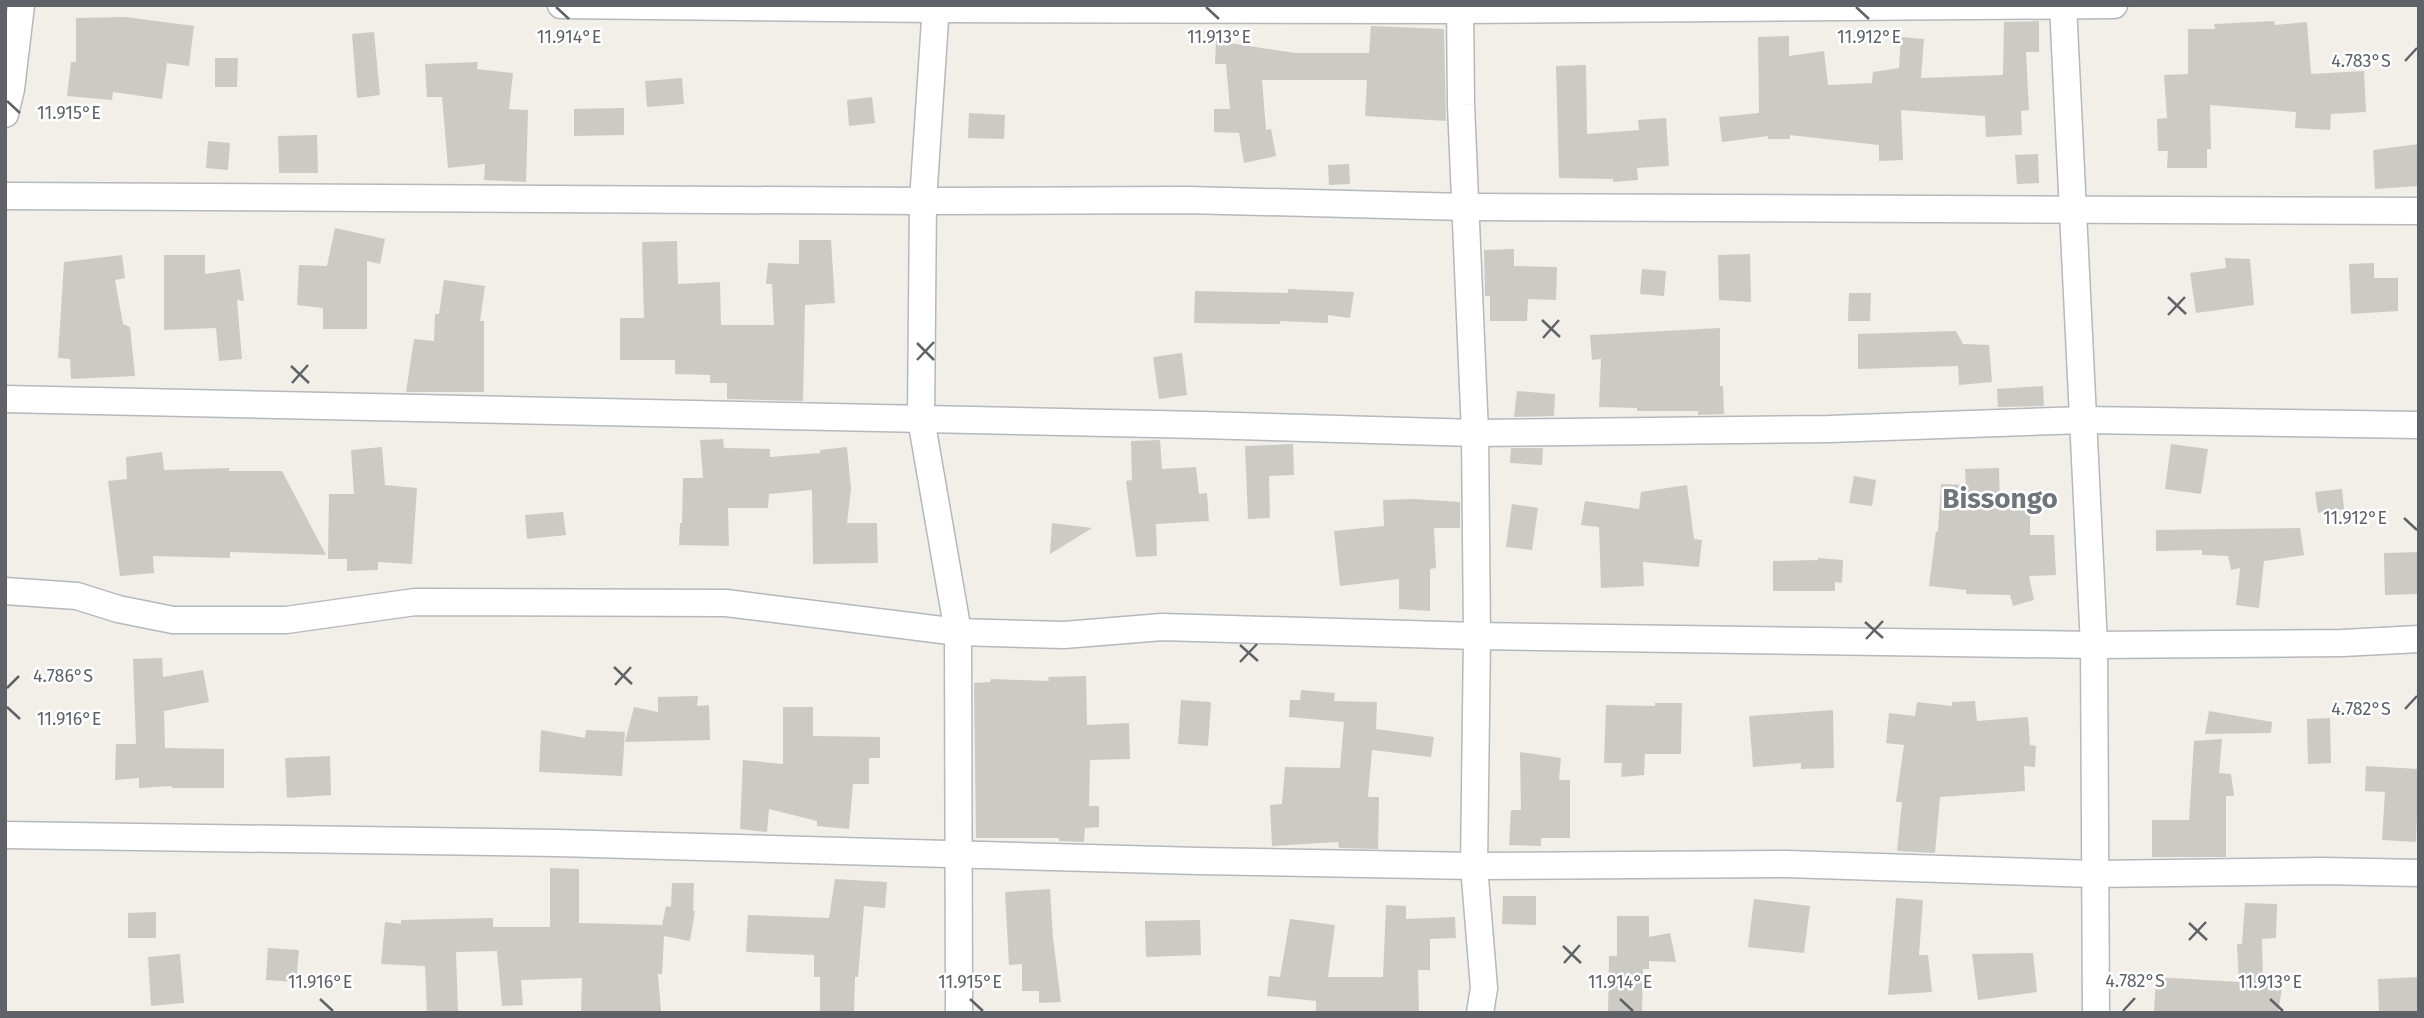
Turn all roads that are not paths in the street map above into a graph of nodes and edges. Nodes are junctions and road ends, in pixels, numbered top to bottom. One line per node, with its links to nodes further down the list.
1 (21, 5): 7 (street)
2 (561, 5): 5 (street)
3 (2114, 5): 4 (street)
4 (2063, 6): 6 (street); 11 (street)
5 (936, 7): 6 (street); 9 (street)
6 (1460, 8): 10 (street)
7 (5, 114)
8 (5, 196): 9 (street)
9 (923, 201): 10 (street); 14 (street)
10 (1465, 207): 11 (street); 17 (street)
11 (2073, 210): 12 (street); 15 (street)
12 (2419, 211)
13 (5, 399): 14 (street)
14 (921, 419): 17 (street); 19 (street)
15 (2084, 420): 16 (street); 17 (street); 22 (street)
16 (2419, 425)
17 (1475, 433): 20 (street)
18 (5, 591): 19 (street)
19 (958, 632): 20 (street); 24 (street)
20 (1477, 636): 22 (street); 25 (street)
21 (2419, 639): 22 (street)
22 (2094, 646): 27 (street)
23 (5, 835): 24 (street)
24 (960, 855): 25 (street); 28 (street)
25 (1474, 866): 27 (street); 29 (street)
26 (2419, 873): 27 (street)
27 (2094, 874): 30 (street)
28 (959, 1013)
29 (1480, 1013)
30 (2096, 1013)

